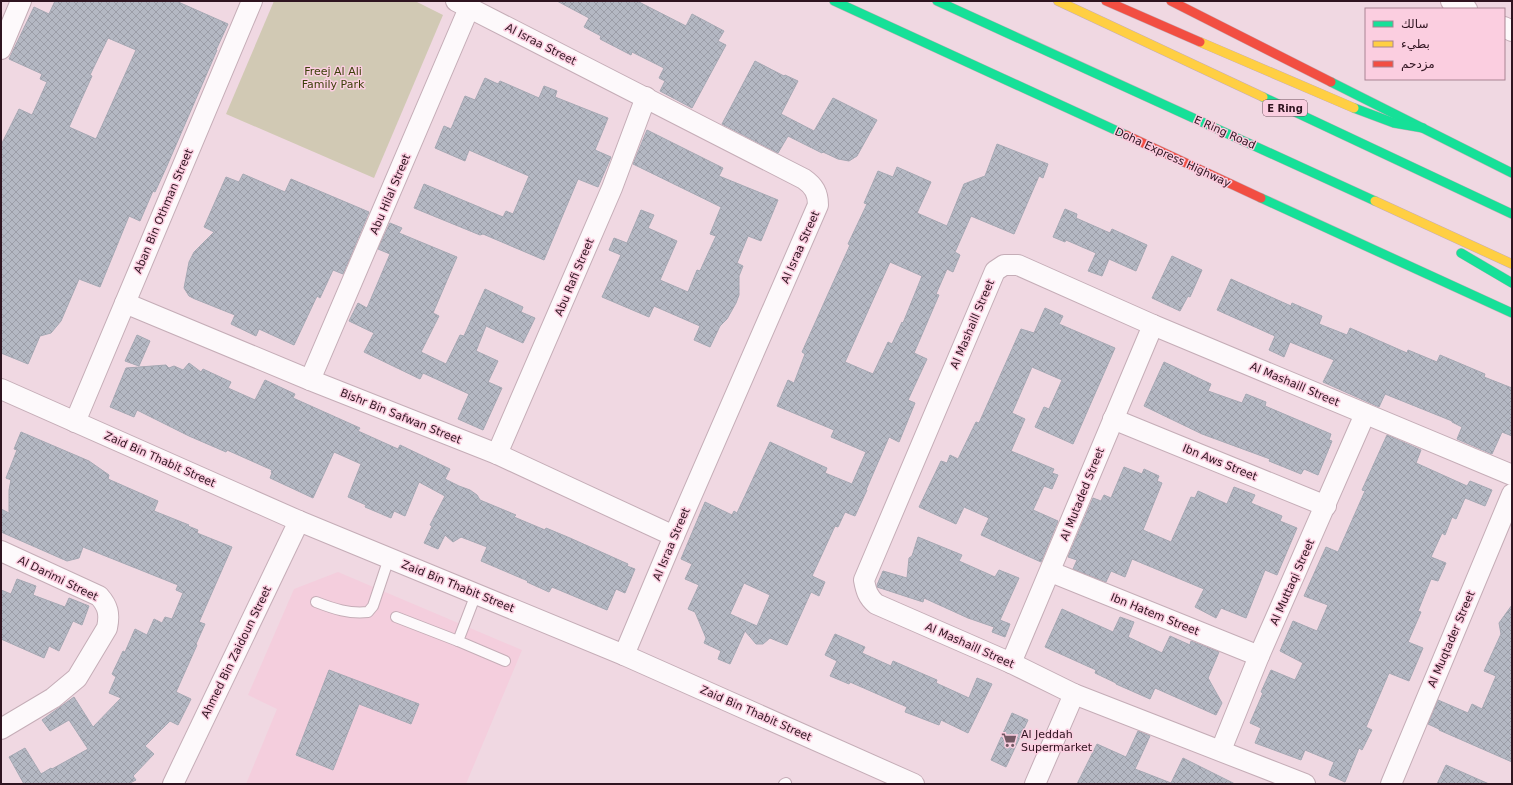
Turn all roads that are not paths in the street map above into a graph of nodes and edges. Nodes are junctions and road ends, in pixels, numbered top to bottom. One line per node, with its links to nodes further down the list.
1 (252, 1): 21 (street, Aban Bin Othman Street)
2 (834, 1): 22 (main road, Doha Express Highway)
3 (937, 1): 15 (main road, E Ring Road)
4 (1058, 1): 16 (main road, E Ring)
5 (1106, 1): 13 (main road)
6 (1171, 1): 13 (main road)
7 (1451, 1): 10 (street)
8 (16, 2): 11 (street)
9 (463, 4): 12 (street, Al Israa Street); 24 (street, Abu Hilal Street)
10 (1466, 8)
11 (1, 49)
12 (646, 97): 29 (street, Abu Rafi Street); 34 (street, Al Israa Street)
13 (1423, 128): 14 (main road)
14 (1512, 173)
15 (1356, 191): 17 (main road); 19 (main road, E Ring Road)
16 (1512, 214)
17 (1438, 240)
18 (1451, 248): 20 (main road)
19 (1512, 264)
20 (1512, 283)
21 (125, 304): 24 (street, Bishr Bin Safwan Street); 28 (street, Aban Bin Othman Street)
22 (1512, 313)
23 (1153, 325): 26 (street, Al Mashaill Street); 27 (street, Al Mutaded Street); 45 (street, Al Mashaill Street)
24 (310, 380): 29 (street, Bishr Bin Safwan Street)
25 (1, 389): 28 (street, Zaid Bin Thabit Street)
26 (1365, 414): 30 (street, Al Mashaill Street); 32 (street, Al Muttaqi Street)
27 (1113, 419): 32 (street, Ibn Aws Street); 37 (street, Al Mutaded Street)
28 (75, 422): 33 (street, Zaid Bin Thabit Street)
29 (497, 454): 34 (street, Bishr Bin Safwan Street)
30 (1512, 475)
31 (1512, 494): 53 (street, Al Muqtader Street)
32 (1326, 506): 43 (street, Al Muttaqi Street)
33 (299, 521): 36 (street, Zaid Bin Thabit Street); 49 (street, Ahmed Bin Zaidoun Street)
34 (674, 536): 42 (street, Al Israa Street)
35 (1, 551): 47 (street, Al Darimi Street)
36 (389, 558): 38 (street, Zaid Bin Thabit Street); 39 (lane)
37 (1051, 572): 43 (street, Ibn Hatem Street); 45 (street, Al Mutaded Street)
38 (476, 594): 41 (lane); 42 (street, Zaid Bin Thabit Street)
39 (316, 602)
40 (396, 617): 41 (lane)
41 (458, 641): 44 (lane)
42 (624, 655): 50 (street, Zaid Bin Thabit Street)
43 (1260, 656): 48 (street, Al Muttaqi Street)
44 (505, 661)
45 (1011, 663): 46 (street, Al Mashaill Street)
46 (1074, 694): 48 (street, Al Mashaill Street); 51 (street)
47 (1, 730)
48 (1221, 750): 52 (street, Al Mashaill Street)
49 (173, 784)
50 (914, 784)
51 (1035, 784)
52 (1305, 784)
53 (1391, 784)

